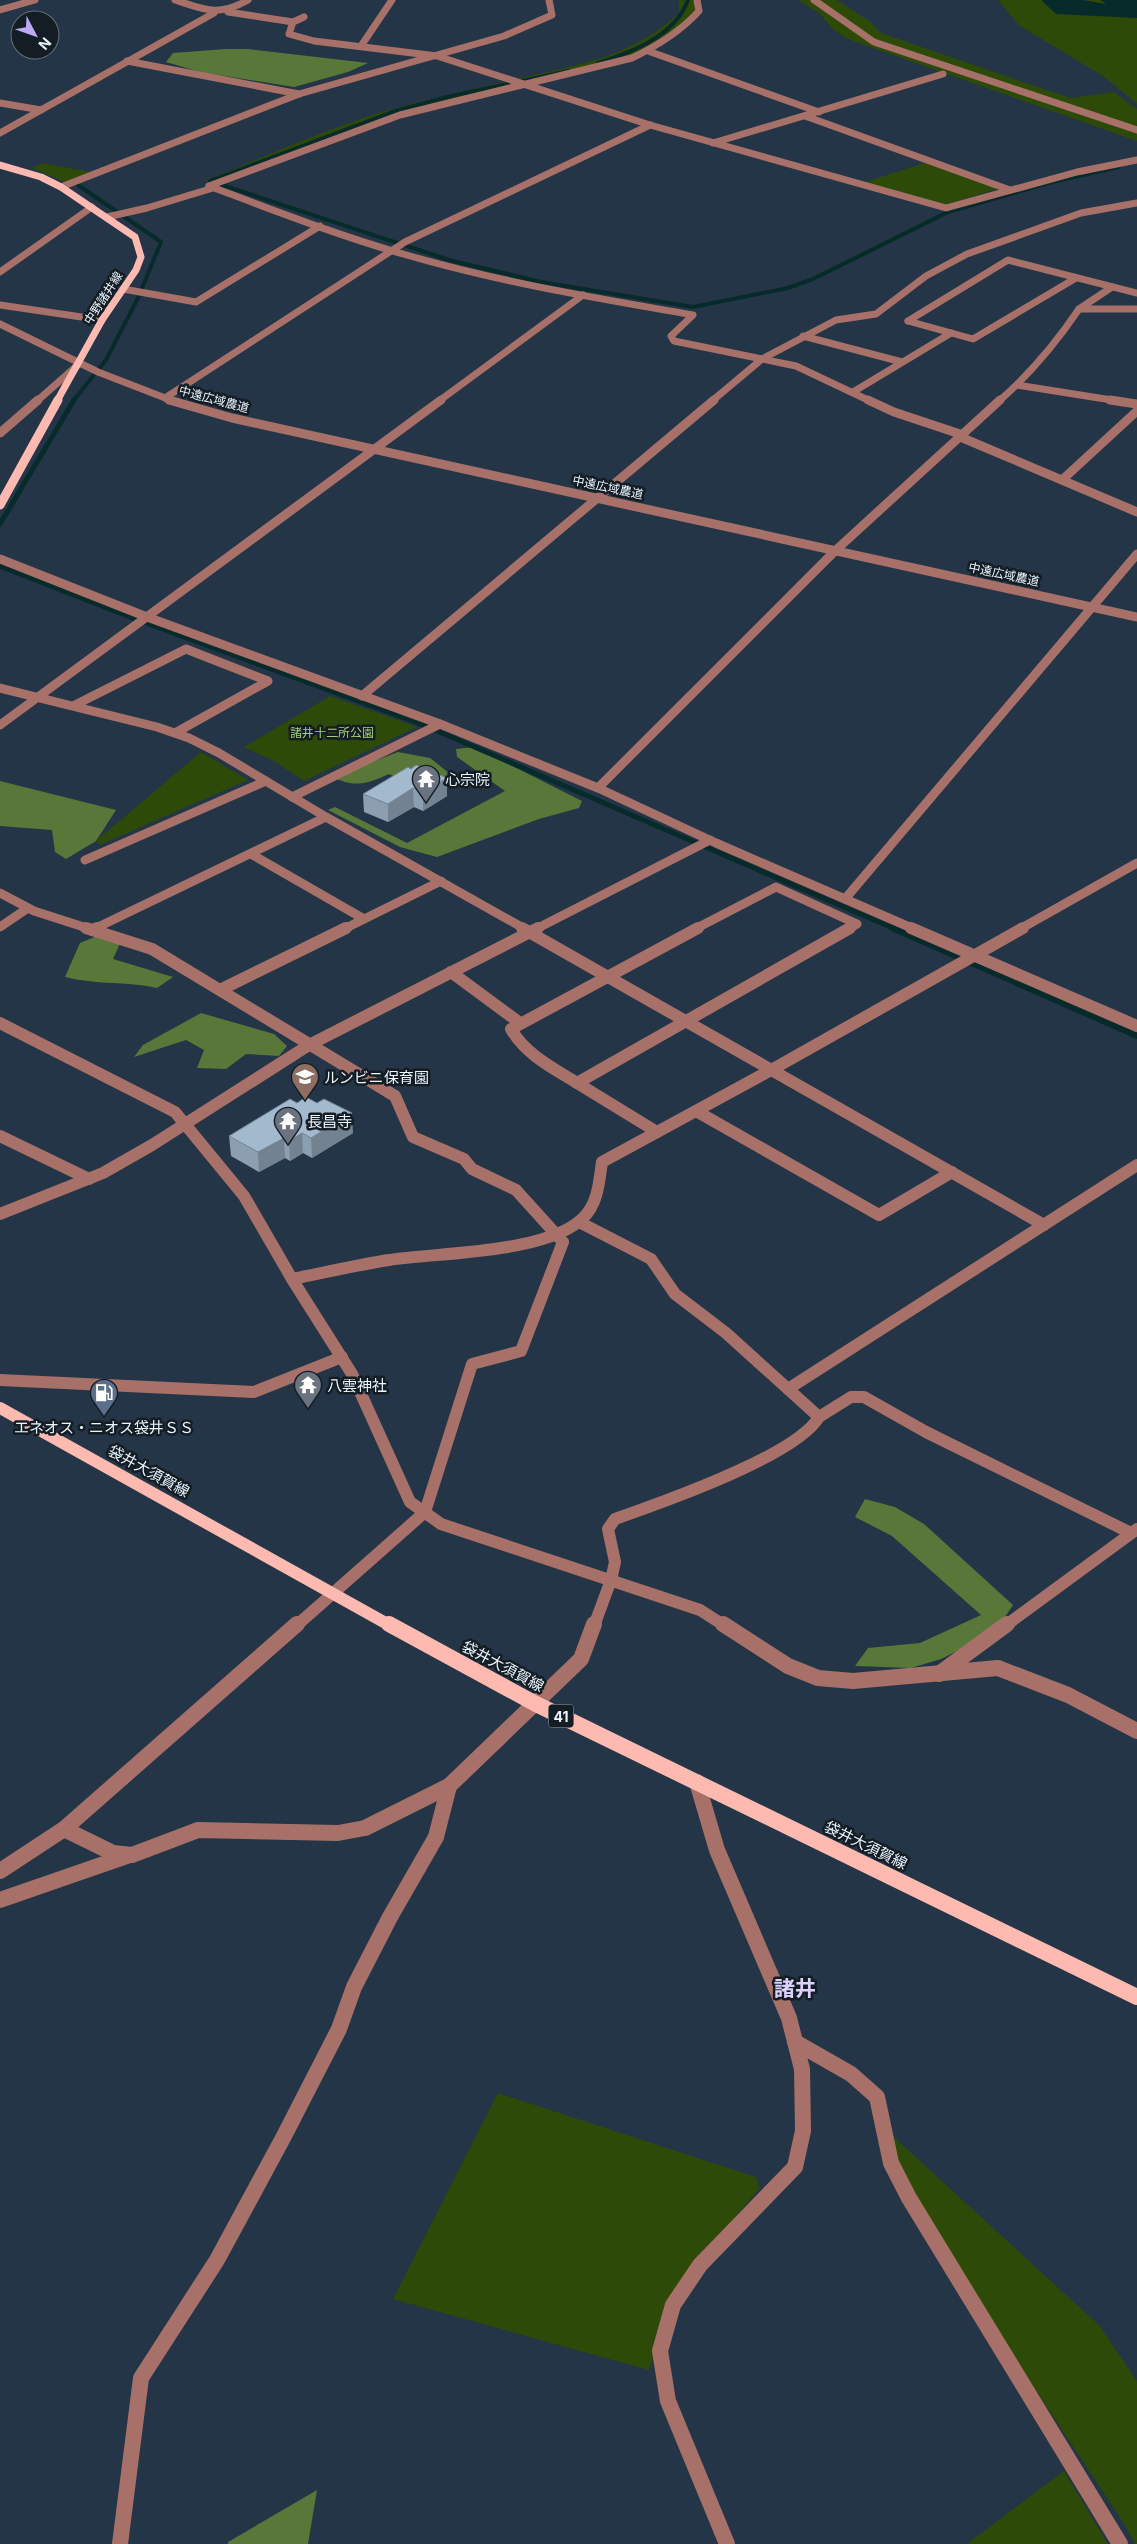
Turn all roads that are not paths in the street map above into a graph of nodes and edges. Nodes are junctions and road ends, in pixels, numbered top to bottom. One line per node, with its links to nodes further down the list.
1 (35, 0): 8 (street)
2 (175, 0): 10 (street)
3 (248, 0): 9 (street)
4 (392, 0): 13 (street)
5 (549, 0): 15 (street)
6 (697, 0): 14 (street)
7 (814, 0): 25 (street)
8 (0, 10)
9 (228, 12): 10 (street); 12 (street)
10 (214, 13): 16 (street)
11 (304, 17): 12 (street)
12 (293, 22): 13 (street)
13 (361, 46): 15 (street)
14 (648, 51): 18 (street); 22 (street)
15 (437, 56): 18 (street); 19 (street)
16 (127, 61): 19 (street); 21 (street)
17 (943, 74): 22 (street)
18 (527, 84): 24 (street); 31 (street)
19 (299, 94): 30 (street)
20 (0, 103): 21 (street)
21 (41, 110): 26 (street)
22 (818, 112): 23 (street)
23 (805, 116): 27 (street); 32 (street)
24 (650, 126): 27 (street); 37 (street)
25 (1137, 130)
26 (0, 133)
27 (713, 143): 32 (street)
28 (1137, 160): 32 (street)
29 (0, 165): 30 (main road, 中野諸井線)
30 (62, 187): 34 (main road, 中野諸井線)
31 (213, 188): 35 (street); 36 (street)
32 (1010, 190)
33 (1137, 203): 50 (street)
34 (92, 207): 35 (main road, 中野諸井線); 38 (street)
35 (106, 217): 41 (main road, 中野諸井線)
36 (320, 226): 37 (street); 41 (street)
37 (391, 250): 43 (street); 56 (street)
38 (0, 272)
39 (1076, 278): 40 (street); 49 (street); 49 (street)
40 (1112, 287): 42 (street); 45 (street)
41 (123, 289): 47 (main road, 中野諸井線)
42 (1137, 293)
43 (583, 296): 51 (street); 61 (street)
44 (0, 305): 47 (street)
45 (1079, 308): 46 (street); 54 (street)
46 (1137, 309)
47 (102, 320): 53 (main road, 中野諸井線)
48 (0, 324): 53 (street, 中遠広域農道)
49 (951, 333): 52 (street)
50 (803, 336): 51 (street); 52 (street)
51 (762, 360): 55 (street); 63 (street)
52 (902, 362): 55 (street)
53 (79, 364): 56 (street, 中遠広域農道); 59 (street); 64 (main road, 中野諸井線)
54 (1018, 385): 57 (street); 60 (street)
55 (852, 392): 60 (street)
56 (165, 398): 61 (street, 中遠広域農道)
57 (1137, 404)
58 (1137, 410): 62 (street)
59 (0, 432)
60 (959, 435): 62 (street); 66 (street)
61 (376, 450): 63 (street, 中遠広域農道); 70 (street)
62 (1062, 480): 65 (street)
63 (599, 498): 66 (street, 中遠広域農道); 73 (street)
64 (0, 505)
65 (1137, 512)
66 (836, 550): 69 (street, 中遠広域農道); 80 (street)
67 (1137, 554): 69 (street)
68 (0, 559): 70 (street)
69 (1093, 606): 71 (street, 中遠広域農道); 89 (street)
70 (147, 617): 73 (street); 74 (street)
71 (1137, 617)
72 (0, 688): 74 (street)
73 (362, 696): 76 (street)
74 (40, 697): 75 (street); 77 (street)
75 (76, 705): 78 (street); 78 (street)
76 (440, 724): 80 (street); 81 (street)
77 (0, 725)
78 (175, 733): 79 (street)
79 (266, 781): 81 (street); 85 (street)
80 (598, 788): 83 (street)
81 (292, 797): 82 (street)
82 (326, 817): 84 (street); 87 (street)
83 (710, 840): 89 (street); 94 (street)
84 (251, 854): 91 (street); 93 (street)
85 (85, 860)
86 (1137, 863): 95 (street)
87 (441, 881): 91 (street); 94 (street)
88 (0, 893): 90 (street)
89 (845, 899): 95 (street)
90 (28, 908): 92 (street); 93 (street)
91 (364, 919): 98 (street)
92 (0, 927)
93 (92, 930): 98 (street)
94 (530, 932): 96 (street); 97 (street)
95 (976, 955): 102 (street); 104 (street)
96 (451, 972): 101 (street); 103 (street)
97 (606, 975): 99 (street); 99 (street); 101 (street)
98 (220, 990): 103 (street)
99 (687, 1020): 104 (street); 105 (street)
100 (0, 1023): 107 (street)
101 (520, 1023): 105 (street)
102 (1135, 1023)
103 (308, 1045): 107 (street); 116 (street)
104 (773, 1069): 106 (street); 111 (street)
105 (577, 1083): 108 (street)
106 (696, 1111): 108 (street); 111 (street)
107 (185, 1124): 112 (street); 117 (street)
108 (657, 1132): 114 (street)
109 (0, 1136): 112 (street)
110 (1137, 1165): 115 (street)
111 (952, 1172): 115 (street)
112 (89, 1179): 113 (street)
113 (0, 1214)
114 (579, 1222): 116 (street); 120 (street)
115 (1044, 1225): 120 (street)
116 (557, 1235): 117 (street); 123 (street)
117 (292, 1279): 118 (street)
118 (342, 1357): 119 (street); 123 (street)
119 (0, 1380)
120 (788, 1389): 122 (street)
121 (0, 1408): 126 (main road, 袋井大須賀線 / 41)
122 (819, 1417): 124 (street); 125 (street)
123 (425, 1512): 125 (street); 126 (street)
124 (1134, 1531): 127 (street)
125 (611, 1580): 127 (street); 128 (street)
126 (332, 1594): 128 (main road, 袋井大須賀線 / 41); 132 (street)
127 (937, 1675): 129 (street)
128 (536, 1704): 130 (main road, 袋井大須賀線 / 41); 131 (street)
129 (1137, 1731)
130 (696, 1782): 136 (main road, 袋井大須賀線 / 41); 137 (street)
131 (449, 1786): 133 (street); 138 (street)
132 (64, 1828): 133 (street); 134 (street)
133 (132, 1854): 135 (street)
134 (0, 1871)
135 (0, 1900)
136 (1137, 1997)
137 (795, 2042): 139 (street); 140 (street)
138 (120, 2544)
139 (727, 2544)
140 (1120, 2544)

